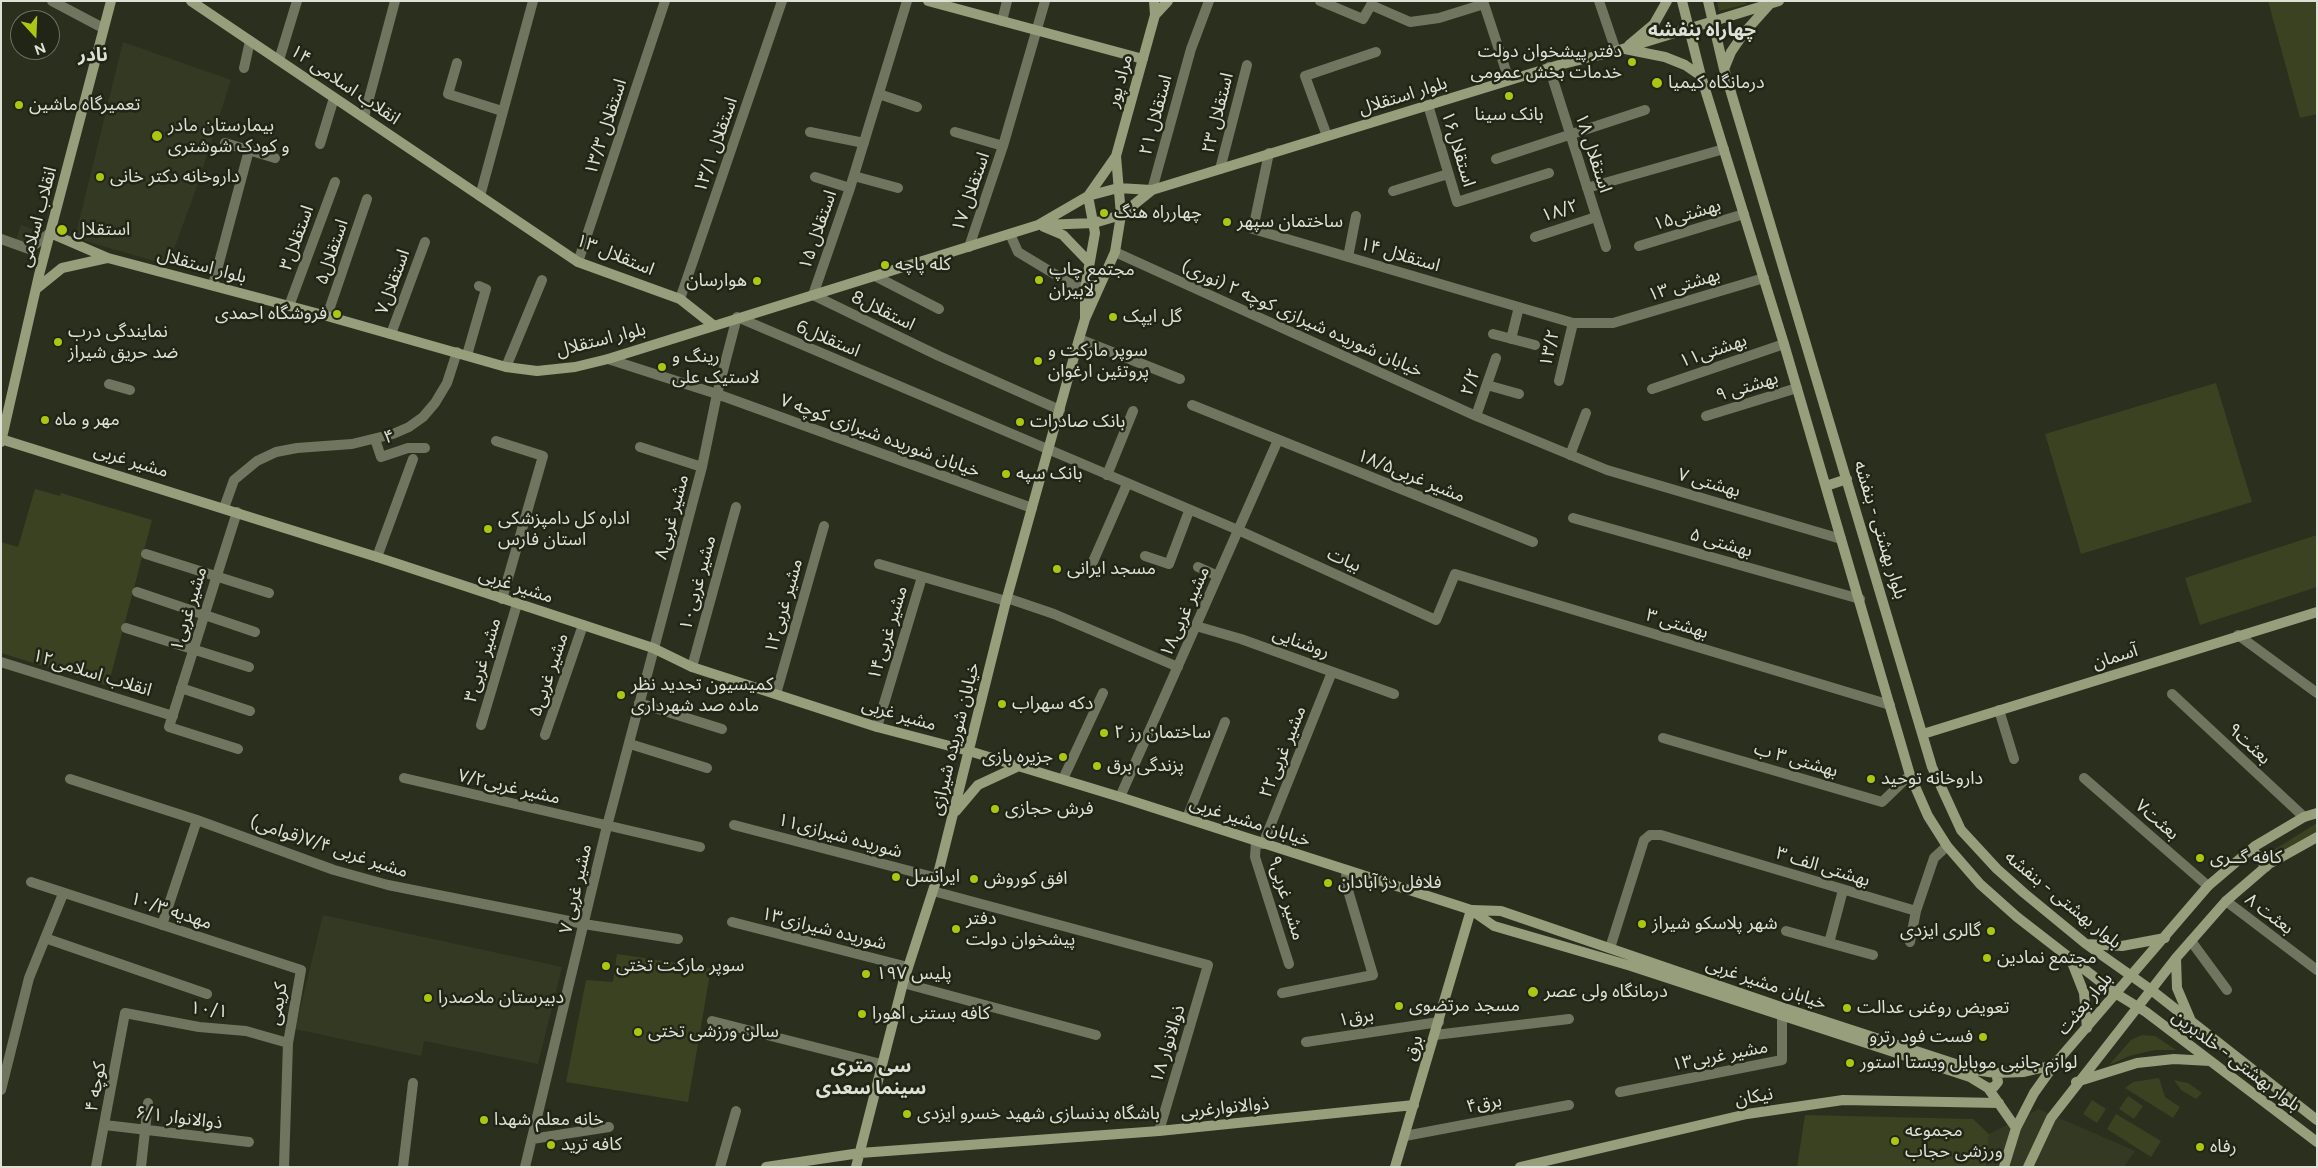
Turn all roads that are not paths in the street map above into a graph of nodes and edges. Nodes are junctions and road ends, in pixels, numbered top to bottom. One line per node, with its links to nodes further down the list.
1 (52, 1): 26 (street)
2 (110, 1): 26 (main road, انقلاب اسلامی)
3 (297, 1): 33 (street)
4 (395, 1): 47 (street)
5 (533, 1): 46 (street)
6 (664, 1): 94 (street, ۱۳/۳ استقلال)
7 (782, 1): 104 (street, ۱۳/۱ استقلال)
8 (907, 1): 41 (street, ۱۵ استقلال)
9 (929, 1): 24 (main road)
10 (1007, 1): 24 (street)
11 (1045, 1): 28 (street, ۱۷ استقلال)
12 (1154, 1): 23 (main road)
13 (1168, 1): 23 (main road)
14 (1209, 1): 72 (street, ۲۱ استقلال)
15 (1320, 1): 22 (street)
16 (1599, 1): 30 (street)
17 (1667, 1): 30 (main road)
18 (1682, 1): 27 (main road)
19 (1708, 1): 25 (main road, بلوار بهشتی - بنفشه)
20 (196, 2): 29 (main road, ۱۴ انقلاب اسلامی)
21 (1770, 2): 25 (main road, بلوار استقلال); 38 (main road)
22 (1483, 3): 40 (street)
23 (1155, 15): 32 (main road, مراد پور)
24 (1002, 21): 28 (main road)
25 (1713, 22): 27 (main road, بلوار استقلال); 38 (main road, بلوار بهشتی - بنفشه)
26 (103, 28): 83 (main road, انقلاب اسلامی)
27 (1689, 29): 30 (main road, بلوار استقلال); 39 (main road)
28 (1036, 31): 32 (main road); 55 (street, ۱۷ استقلال)
29 (250, 41): 33 (main road, ۱۴ انقلاب اسلامی); 36 (street)
30 (1620, 50): 37 (main road, بلوار استقلال); 39 (main road)
31 (1376, 52): 51 (street)
32 (1143, 59): 59 (main road, مراد پور)
33 (279, 60): 42 (main road, ۱۴ انقلاب اسلامی)
34 (457, 63): 46 (street)
35 (1247, 65): 62 (street, ۲۳ استقلال)
36 (244, 68)
37 (1549, 68): 40 (main road, بلوار استقلال); 50 (street, استقلال ۱۸)
38 (1724, 69): 150 (main road, بلوار بهشتی - بنفشه)
39 (1701, 76): 56 (main road)
40 (1509, 80): 43 (main road, بلوار استقلال)
41 (878, 94): 44 (street); 53 (street, ۱۵ استقلال)
42 (334, 98): 47 (main road, ۱۴ انقلاب اسلامی); 54 (street)
43 (1428, 105): 51 (main road, بلوار استقلال); 64 (street, استقلال۱۶)
44 (917, 107)
45 (1644, 110): 50 (street)
46 (502, 111): 74 (street)
47 (364, 117): 74 (main road, ۱۴ انقلاب اسلامی)
48 (810, 132): 53 (street)
49 (955, 132): 55 (street)
50 (1569, 135): 61 (street); 71 (street, استقلال ۱۸)
51 (1328, 136): 58 (main road, بلوار استقلال)
52 (225, 143): 57 (street)
53 (864, 143): 65 (street, ۱۵ استقلال)
54 (320, 144)
55 (1003, 146): 89 (street, ۱۷ استقلال)
56 (1724, 149): 71 (street); 77 (main road)
57 (249, 150): 60 (street); 99 (street)
58 (1269, 153): 62 (main road, بلوار استقلال); 92 (street, استقلال ۱۴)
59 (1116, 156): 70 (main road, مراد پور); 75 (main road, مراد پور)
60 (276, 158)
61 (1496, 159)
62 (1220, 169): 72 (main road, بلوار استقلال)
63 (1549, 173): 64 (street, استقلال۱۶)
64 (1448, 174): 73 (street)
65 (854, 176): 68 (street, ۱۵ استقلال); 69 (street)
66 (815, 177): 68 (street)
67 (335, 182): 105 (street, استقلال۳)
68 (850, 188): 103 (street, ۱۵ استقلال)
69 (898, 188)
70 (1118, 188): 72 (main road, بلوار استقلال); 75 (main road, بلوار استقلال); 78 (main road, خیابان شوریده شیرازی)
71 (1587, 188): 80 (street, استقلال ۱۸)
72 (1152, 190): 78 (main road, بلوار استقلال)
73 (1393, 191)
74 (480, 196): 94 (main road, ۱۳ استقلال)
75 (1088, 196): 81 (main road, خیابان شوریده شیرازی); 82 (main road, بلوار استقلال)
76 (368, 199): 108 (street, استقلال۵)
77 (1744, 214): 88 (street, بهشتی۱۵); 97 (main road)
78 (1121, 215): 81 (main road, بلوار استقلال); 91 (main road, خیابان شوریده شیرازی)
79 (1356, 216): 92 (street)
80 (1596, 216): 85 (street, ۱۸/۲); 90 (street, استقلال ۱۸)
81 (1094, 222): 82 (main road, بلوار استقلال); 95 (main road, خیابان شوریده شیرازی)
82 (1038, 225): 84 (main road, بلوار استقلال); 95 (main road)
83 (50, 233): 86 (street); 93 (main road, بلوار استقلال); 102 (main road, انقلاب اسلامی)
84 (1010, 234): 89 (main road, بلوار استقلال); 101 (street)
85 (1535, 237)
86 (1, 239)
87 (425, 242): 114 (street, استقلال۷)
88 (1639, 246)
89 (969, 247): 96 (main road, بلوار استقلال)
90 (1606, 247)
91 (1114, 252): 110 (main road, خیابان شوریده شیرازی); 137 (street, خیابان شوریده شیرازی کوچه ۲ (نوری))
92 (1348, 257): 106 (street, استقلال ۱۴)
93 (108, 258): 99 (main road, بلوار استقلال); 102 (main road)
94 (578, 262): 104 (main road, ۱۳ استقلال)
95 (1090, 262): 101 (main road, خیابان شوریده شیرازی)
96 (875, 276): 103 (main road, بلوار استقلال); 107 (street)
97 (1764, 278): 112 (street, بهشتی ۱۳); 118 (main road)
98 (542, 280): 123 (street)
99 (213, 285): 105 (main road, بلوار استقلال)
100 (478, 286): 120 (street)
101 (1085, 289): 110 (main road, خیابان شوریده شیرازی)
102 (36, 290): 140 (main road, انقلاب اسلامی)
103 (813, 295): 109 (main road, بلوار استقلال); 134 (street, استقلال8)
104 (680, 299): 113 (main road, ۱۳ استقلال)
105 (289, 306): 108 (main road, بلوار استقلال)
106 (1519, 307): 111 (street, استقلال ۱۴); 117 (street)
107 (939, 309)
108 (327, 316): 114 (main road, بلوار استقلال)
109 (737, 317): 113 (main road, بلوار استقلال); 131 (street, مشیر غربی۸); 145 (street, استقلال6)
110 (1085, 320): 116 (main road, خیابان شوریده شیرازی)
111 (1572, 323): 112 (street, استقلال ۱۴); 125 (street, ۱۳/۲)
112 (1614, 324)
113 (713, 325): 122 (main road, بلوار استقلال)
114 (391, 334): 120 (main road, بلوار استقلال)
115 (1493, 334): 117 (street)
116 (1079, 339): 124 (street); 134 (main road, خیابان شوریده شیرازی)
117 (1511, 339): 119 (street)
118 (1784, 344): 128 (main road); 129 (street, بهشتی۱۱)
119 (1535, 345)
120 (462, 354): 123 (main road, بلوار استقلال); 139 (street)
121 (1496, 358): 127 (street, ۲/۲)
122 (608, 359): 123 (main road, بلوار استقلال); 131 (street, خیابان شوریده شیرازی کوچه ۷)
123 (506, 367)
124 (1180, 379)
125 (1559, 381)
126 (109, 384): 130 (street)
127 (1487, 385): 132 (street); 137 (street, ۲/۲)
128 (1797, 388): 138 (street, بهشتی ۹); 152 (main road)
129 (1652, 389)
130 (130, 390)
131 (717, 394): 148 (street, مشیر غربی۸); 155 (street, خیابان شوریده شیرازی کوچه ۷)
132 (1519, 394)
133 (1192, 405): 141 (street, مشیر غربی۱۸/۵)
134 (1060, 410): 145 (main road, خیابان شوریده شیرازی)
135 (1133, 411): 149 (street)
136 (1586, 413): 146 (street)
137 (1476, 416): 146 (street, خیابان شوریده شیرازی کوچه ۲ (نوری))
138 (1706, 416)
139 (375, 439): 144 (street, ۴); 154 (street)
140 (1, 440): 154 (main road, مشیر غربی)
141 (1278, 440): 160 (street, مشیر غربی۱۸); 162 (street, مشیر غربی۱۸/۵)
142 (496, 441): 175 (street)
143 (640, 446): 148 (street)
144 (425, 448)
145 (1048, 450): 149 (street, بیات); 155 (main road, خیابان شوریده شیرازی)
146 (1570, 455): 161 (street, بهشتی ۷)
147 (413, 459): 165 (street)
148 (702, 467): 187 (street, مشیر غربی۸)
149 (1107, 476): 151 (street, بیات)
150 (1847, 479): 152 (main road); 208 (main road, بلوار بهشتی - بنفشه)
151 (1127, 484): 156 (street, بیات); 167 (street)
152 (1826, 486): 161 (main road)
153 (736, 507): 190 (street, ۱۰مشیر غربی)
154 (224, 508): 157 (main road, مشیر غربی)
155 (1032, 508): 177 (main road, خیابان شوریده شیرازی)
156 (1189, 511): 160 (street, بیات); 164 (street)
157 (236, 512): 165 (main road, مشیر غربی); 170 (street, مشیر غربی۱)
158 (1573, 518): 176 (street, بهشتی ۵)
159 (824, 526): 196 (street, مشیر غربی۱۲)
160 (1238, 530): 169 (street, بیات); 171 (street, مشیر غربی۱۸)
161 (1841, 539): 176 (main road)
162 (1533, 542)
163 (146, 554): 170 (street)
164 (1145, 556)
165 (377, 557): 175 (main road, مشیر غربی)
166 (879, 564): 172 (street)
167 (1092, 564)
168 (1198, 567): 171 (street)
169 (1455, 574): 200 (street, بهشتی ۳)
170 (216, 576): 174 (street); 180 (street, مشیر غربی۱)
171 (1218, 576): 182 (street, مشیر غربی۱۸)
172 (922, 577): 177 (street); 206 (street, مشیر غربی۱۴)
173 (137, 592): 180 (street)
174 (269, 593)
175 (502, 599): 178 (main road, مشیر غربی)
176 (1860, 599): 200 (main road)
177 (1007, 600): 191 (street); 213 (main road, خیابان شوریده شیرازی)
178 (517, 604): 181 (main road, مشیر غربی); 205 (street, مشیر غربی۳)
179 (2317, 612): 185 (main road, آسمان)
180 (205, 614): 184 (street); 186 (street, مشیر غربی۱)
181 (583, 625): 187 (main road, مشیر غربی); 209 (street, مشیر غربی۵)
182 (1196, 626): 191 (street, مشیر غربی۱۸); 192 (street, روشنایی)
183 (126, 628): 186 (street)
184 (255, 632)
185 (2238, 635): 195 (street); 201 (main road, آسمان)
186 (194, 648): 189 (street); 193 (street, مشیر غربی۱)
187 (653, 648): 190 (main road, مشیر غربی); 199 (street, مشیر غربی ۷)
188 (1, 662): 203 (street, انقلاب اسلامی۱۲)
189 (249, 667)
190 (692, 667): 196 (main road, مشیر غربی)
191 (1178, 667): 222 (street, مشیر غربی۱۸)
192 (1332, 672): 197 (street, روشنایی); 231 (street, مشیر غربی۲۲)
193 (182, 688): 202 (street); 203 (street, مشیر غربی۱)
194 (1103, 693): 221 (street)
195 (2317, 693)
196 (776, 694): 206 (main road, مشیر غربی)
197 (1394, 694)
198 (2172, 694): 225 (street, بعثت۹)
199 (639, 703): 207 (street); 211 (street, مشیر غربی ۷)
200 (1890, 705): 217 (main road)
201 (1999, 710): 208 (main road, آسمان); 214 (street)
202 (250, 711)
203 (173, 716): 212 (street)
204 (1225, 722): 226 (street)
205 (480, 725)
206 (877, 727): 213 (main road, مشیر غربی)
207 (722, 729)
208 (1923, 734): 256 (main road, بلوار بهشتی - بنفشه)
209 (545, 735)
210 (1663, 738): 217 (street, بهشتی ۳ ب)
211 (630, 744): 216 (street); 229 (street, مشیر غربی ۷)
212 (238, 749)
213 (969, 751): 215 (main road, مشیر غربی); 223 (main road, خیابان شوریده شیرازی)
214 (2014, 759)
215 (1019, 766): 221 (main road, خیابان مشیر غربی); 223 (main road)
216 (707, 768)
217 (1910, 775): 232 (main road)
218 (70, 778): 227 (street, (قوامی)مشیر غربی ۷/۴)
219 (404, 778): 229 (street, ۷/۲مشیر غربی)
220 (2084, 778): 239 (street, بعثت۷)
221 (1063, 779): 222 (main road, خیابان مشیر غربی)
222 (1120, 797): 226 (main road, خیابان مشیر غربی)
223 (954, 813): 237 (main road, خیابان شوریده شیرازی)
224 (2317, 813): 225 (main road, بلوار بعثت)
225 (2304, 817): 234 (main road, بلوار بعثت)
226 (1187, 818): 231 (main road, خیابان مشیر غربی)
227 (198, 820): 247 (street, (قوامی)مشیر غربی ۷/۴); 248 (street)
228 (734, 825): 237 (street, شوریده شیرازی۱۱)
229 (607, 826): 233 (street, ۷/۲مشیر غربی); 247 (street, مشیر غربی ۷)
230 (2317, 837): 235 (main road)
231 (1259, 843): 236 (main road, خیابان مشیر غربی); 261 (street, مشیر غربی۹)
232 (1947, 846): 245 (street); 260 (main road)
233 (700, 847)
234 (2252, 849): 235 (main road); 239 (main road, بلوار بعثت)
235 (2266, 867): 243 (main road)
236 (1346, 870): 244 (main road, خیابان مشیر غربی); 269 (street)
237 (937, 878): 241 (main road, خیابان شوریده شیرازی)
238 (31, 882): 242 (street, مهدیه ۱۰/۳)
239 (2208, 886): 251 (main road, بلوار بعثت)
240 (1843, 890): 245 (street, بهشتی الف ۳); 255 (street); 257 (street, بهشتی الف ۳)
241 (933, 891): 262 (main road, خیابان شوریده شیرازی); 305 (street, ذوالانوار ۱۸)
242 (63, 894): 248 (street, مهدیه ۱۰/۳); 250 (street)
243 (2226, 901): 253 (main road); 264 (street, ۸ بعثت)
244 (1471, 910): 257 (main road, خیابان مشیر غربی); 274 (main road, خیابان مشیر غربی); 277 (main road, برق)
245 (1916, 911): 254 (street)
246 (732, 922): 262 (street, شوریده شیرازی۱۳)
247 (584, 924): 252 (street, (قوامی)مشیر غربی ۷/۴); 307 (street, مشیر غربی ۷)
248 (162, 925): 263 (street, مهدیه ۱۰/۳)
249 (1786, 931): 255 (street)
250 (46, 938): 271 (street); 293 (street)
251 (2164, 938): 256 (main road); 265 (main road, بلوار بعثت)
252 (678, 939)
253 (2191, 941): 259 (main road); 268 (street)
254 (1910, 942)
255 (1829, 943): 258 (street)
256 (2086, 944): 265 (main road, بلوار بهشتی - بنفشه)
257 (1610, 948): 288 (main road, خیابان مشیر غربی)
258 (1873, 955)
259 (2176, 958): 267 (main road); 278 (main road)
260 (2071, 959): 270 (main road, بلوار بهشتی - خلدبرین); 279 (main road)
261 (1289, 964)
262 (908, 967): 266 (main road, خیابان شوریده شیرازی)
263 (301, 970): 283 (street, کریمی)
264 (2317, 970)
265 (2131, 975): 267 (main road, بلوار بهشتی - بنفشه); 270 (main road, بلوار بعثت)
266 (903, 983): 280 (street); 285 (main road, خیابان شوریده شیرازی)
267 (2150, 989): 272 (main road); 278 (main road, بلوار بهشتی - خلدبرین)
268 (2227, 990)
269 (1282, 993)
270 (2115, 993): 272 (main road, بلوار بهشتی - خلدبرین); 279 (main road, بلوار بعثت)
271 (207, 994)
272 (2136, 1005): 284 (main road, بلوار بهشتی - خلدبرین); 289 (main road)
273 (126, 1013): 283 (street, ۱۰/۱); 301 (street, کوچه ۴)
274 (1782, 1015): 292 (main road, خیابان مشیر غربی); 294 (street, مشیر غربی۱۳)
275 (1570, 1019): 281 (street)
276 (712, 1021): 285 (street)
277 (1439, 1022): 281 (main road, برق); 282 (street, برق۱)
278 (2191, 1022): 287 (main road, بلوار بهشتی - خلدبرین)
279 (2087, 1028): 286 (main road, بلوار بعثت)
280 (1096, 1035)
281 (1435, 1035): 297 (main road, برق)
282 (1306, 1042)
283 (288, 1043): 313 (street, کریمی)
284 (2211, 1061): 289 (main road); 291 (main road, بلوار بهشتی - خلدبرین)
285 (881, 1064): 310 (main road, خیابان شوریده شیرازی)
286 (2054, 1065): 288 (main road, خیابان مشیر غربی); 303 (main road, بلوار بعثت)
287 (2254, 1071): 291 (main road); 300 (main road, بلوار بهشتی - خلدبرین)
288 (1996, 1073): 292 (main road)
289 (2076, 1082): 322 (main road)
290 (413, 1083): 314 (street)
291 (2243, 1085): 309 (main road, بلوار بهشتی - خلدبرین)
292 (1988, 1088): 295 (main road, خیابان مشیر غربی)
293 (1, 1090)
294 (1620, 1092)
295 (1999, 1102): 303 (main road, خیابان مشیر غربی); 320 (main road, نیکان)
296 (148, 1103): 304 (street)
297 (1414, 1105): 305 (main road, ذوالانوارغربی); 306 (main road, برق)
298 (1569, 1105): 306 (street, برق۴)
299 (736, 1111): 316 (street)
300 (2317, 1120)
301 (105, 1125): 304 (street, ذوالانوار ۶/۱); 311 (street, کوچه ۴)
302 (609, 1127): 307 (street)
303 (2016, 1128): 321 (main road, بلوار بعثت)
304 (145, 1130): 308 (street, ذوالانوار ۶/۱); 312 (street)
305 (1159, 1131): 310 (main road, ذوالانوارغربی)
306 (1405, 1136): 319 (main road, برق)
307 (532, 1139): 315 (street, مشیر غربی ۷)
308 (249, 1142)
309 (2317, 1142)
310 (860, 1153): 317 (main road, ذوالانوارغربی); 318 (main road, خیابان شوریده شیرازی)
311 (96, 1167)
312 (141, 1167)
313 (284, 1167)
314 (403, 1167)
315 (525, 1167)
316 (720, 1167)
317 (766, 1167)
318 (856, 1167)
319 (1396, 1167)
320 (1520, 1167)
321 (2004, 1167)
322 (2028, 1167)

